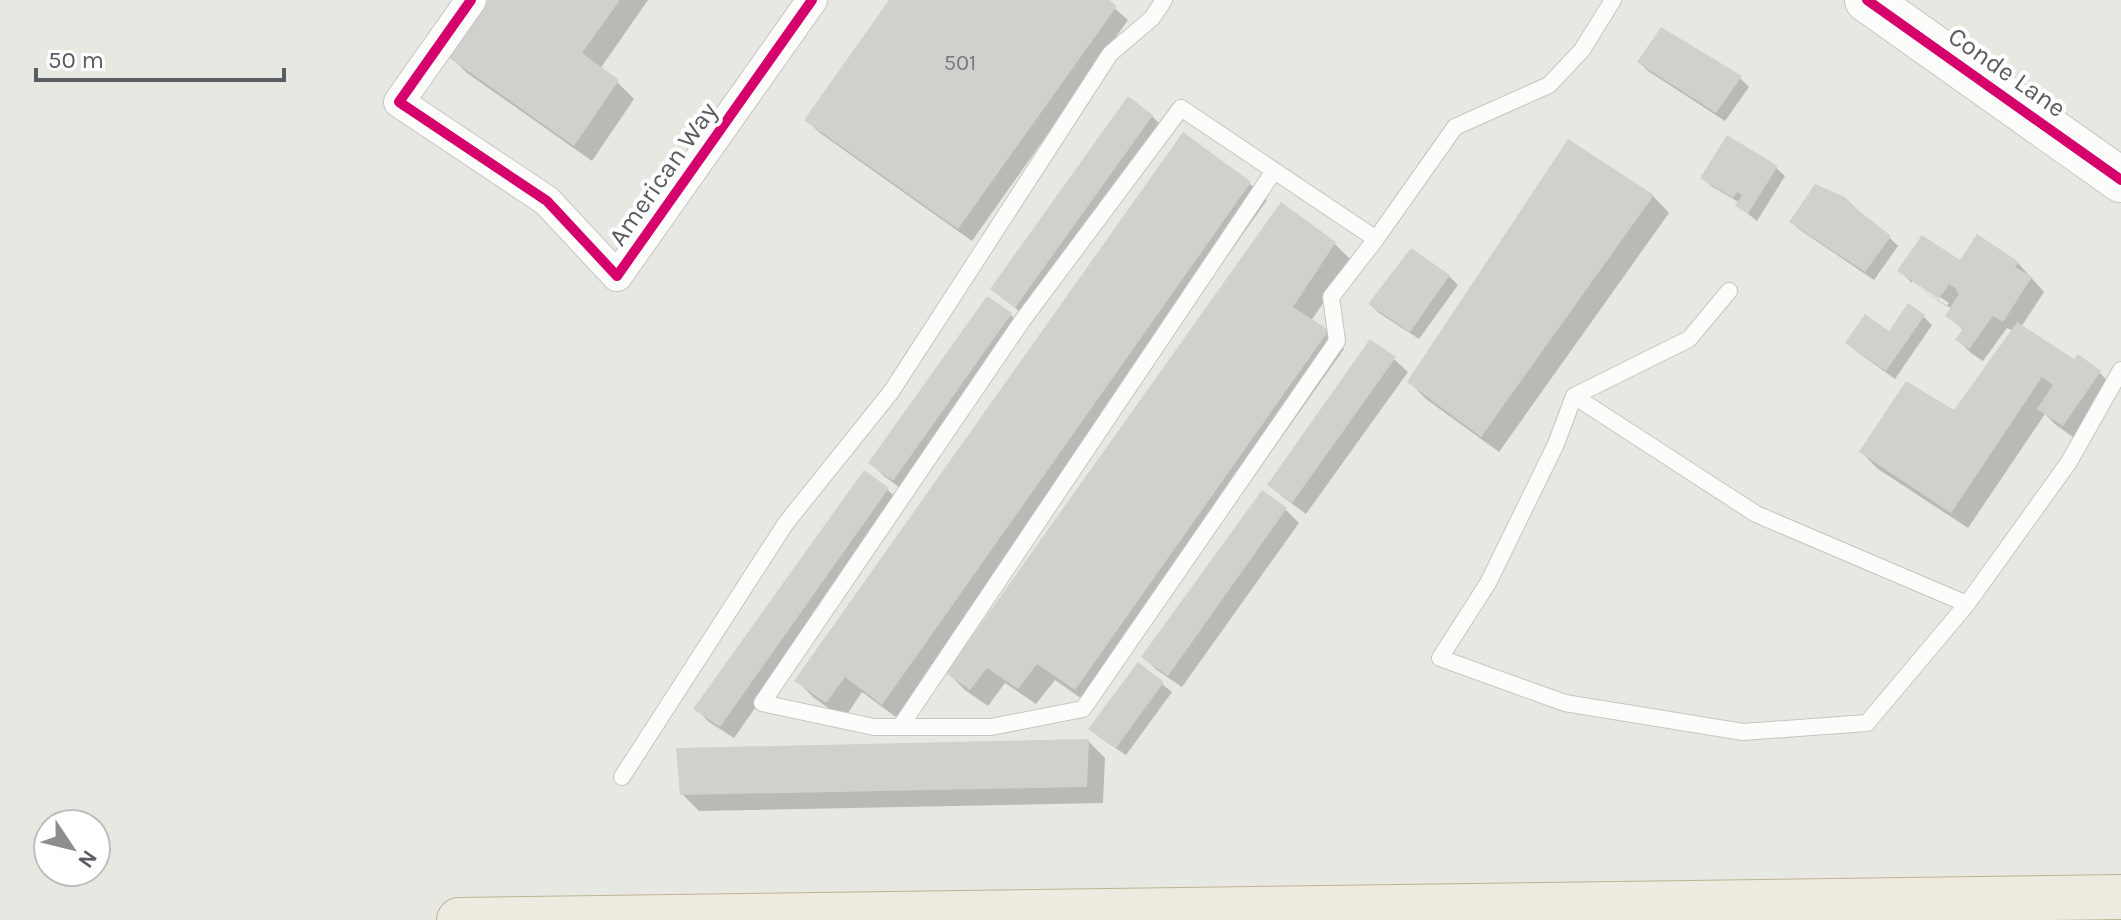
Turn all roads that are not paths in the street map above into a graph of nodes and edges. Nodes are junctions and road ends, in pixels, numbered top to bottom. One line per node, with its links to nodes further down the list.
1 (471, 0): 2 (street, American Way)
2 (812, 0)
3 (1164, 0): 14 (lane)
4 (1613, 0): 8 (lane)
5 (1867, 0): 7 (street, Conde Lane)
6 (1274, 171): 8 (lane); 13 (lane); 13 (lane)
7 (2121, 180)
8 (1376, 239): 13 (lane)
9 (1729, 291): 11 (lane)
10 (2121, 370): 12 (lane)
11 (1574, 396): 12 (lane); 12 (lane)
12 (1967, 604)
13 (900, 727)
14 (622, 777)
15 (2121, 897): 16 (highway)
16 (459, 920)

